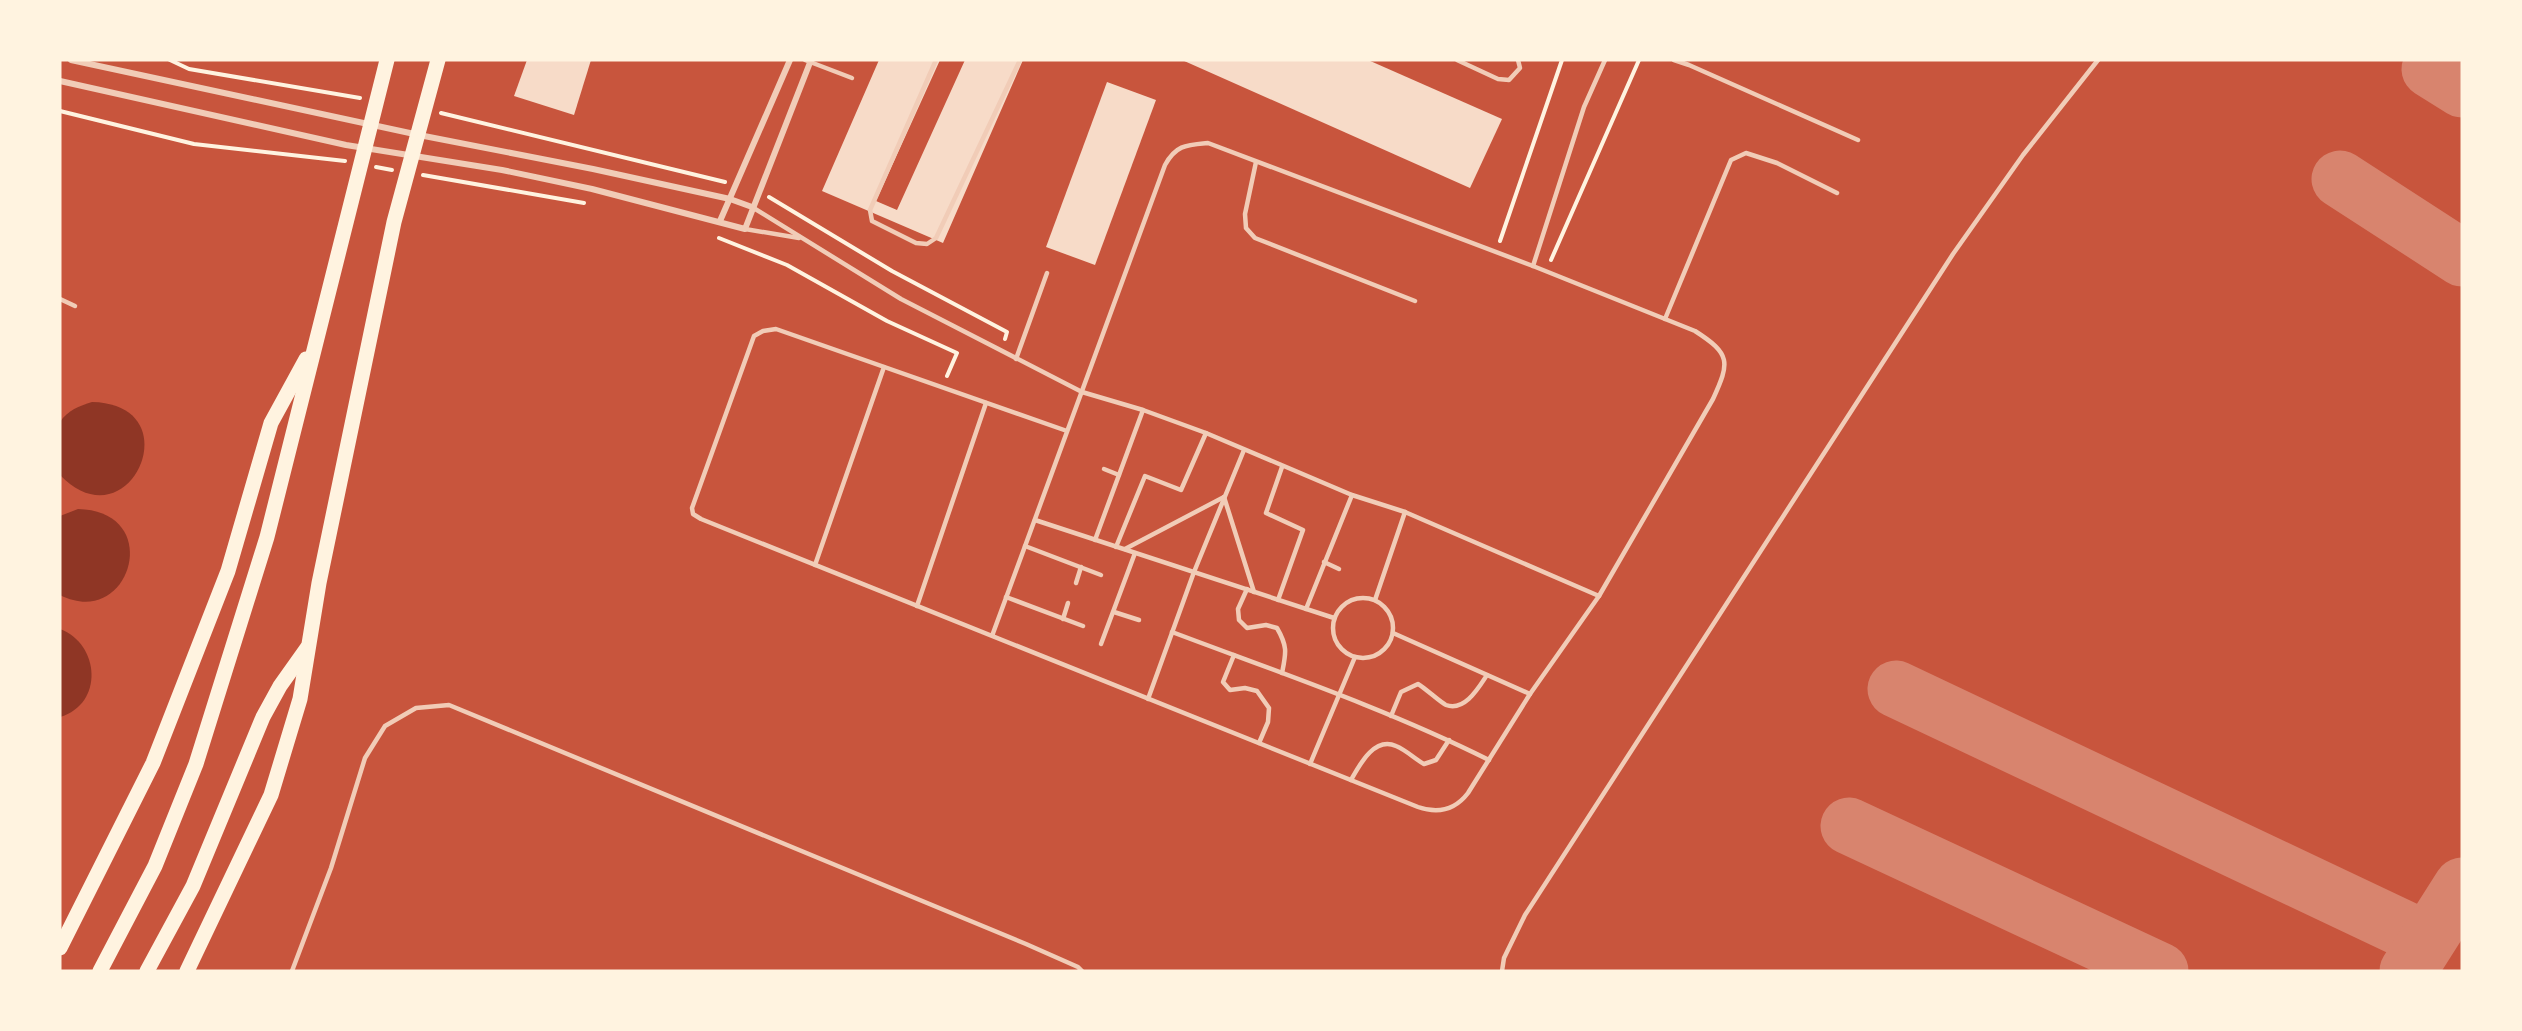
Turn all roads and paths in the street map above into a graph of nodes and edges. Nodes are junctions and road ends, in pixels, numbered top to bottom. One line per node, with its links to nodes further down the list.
1 (71, 60): 30 (street)
2 (170, 60): 18 (path)
3 (387, 60): 45 (highway)
4 (438, 60): 93 (highway)
5 (790, 60): 30 (street)
6 (936, 60): 7 (lane)
7 (1020, 60)
8 (1457, 60): 9 (lane)
9 (1518, 60)
10 (1562, 60): 37 (path)
11 (1605, 60): 38 (lane)
12 (1639, 60): 39 (path)
13 (1674, 60): 21 (lane)
14 (2098, 60): 113 (lane)
15 (809, 61): 16 (lane); 32 (street)
16 (852, 78)
17 (60, 81): 33 (street)
18 (362, 99)
19 (60, 111): 22 (path)
20 (439, 112): 27 (path)
21 (1858, 140)
22 (352, 162)
23 (1256, 162): 37 (lane); 42 (lane); 50 (lane)
24 (374, 166): 25 (path)
25 (396, 170)
26 (418, 174): 31 (path)
27 (728, 183)
28 (1837, 193): 44 (lane)
29 (766, 195): 46 (path)
30 (730, 199): 32 (street); 33 (street)
31 (589, 204)
32 (752, 207): 34 (street); 36 (lane)
33 (720, 221): 34 (street)
34 (745, 229): 36 (lane)
35 (709, 234): 49 (path)
36 (802, 239): 46 (lane)
37 (1496, 252): 38 (lane)
38 (1533, 266): 39 (lane)
39 (1545, 271): 44 (lane)
40 (1047, 273): 47 (lane)
41 (60, 299): 43 (lane)
42 (1415, 301)
43 (75, 306)
44 (1665, 319): 77 (lane)
45 (316, 340): 107 (highway); 108 (highway)
46 (1001, 351): 47 (lane)
47 (1016, 359): 50 (lane)
48 (884, 367): 49 (lane); 69 (lane); 69 (lane)
49 (942, 387): 51 (lane)
50 (1082, 392): 52 (lane); 53 (lane)
51 (986, 403): 53 (lane); 82 (lane)
52 (1143, 410): 54 (lane); 58 (lane)
53 (1067, 431): 62 (lane)
54 (1206, 433): 55 (lane); 65 (lane)
55 (1244, 450): 56 (lane); 60 (lane)
56 (1282, 467): 59 (lane); 79 (lane)
57 (1104, 468): 58 (lane)
58 (1119, 475): 63 (lane)
59 (1352, 495): 61 (lane); 68 (lane)
60 (1224, 497): 66 (lane); 72 (lane); 76 (lane)
61 (1405, 512): 77 (lane); 80 (lane)
62 (1035, 520): 63 (lane); 64 (lane)
63 (1095, 540): 65 (lane)
64 (1025, 546): 70 (lane); 78 (lane)
65 (1116, 547): 66 (lane)
66 (1125, 549): 67 (lane)
67 (1136, 553): 72 (lane); 84 (lane)
68 (1324, 562): 71 (lane); 83 (lane)
69 (815, 565): 82 (lane)
70 (1081, 567): 73 (lane); 74 (lane)
71 (1338, 568)
72 (1194, 572): 75 (lane); 89 (lane)
73 (1101, 576)
74 (1076, 583)
75 (1247, 590): 76 (lane); 96 (lane)
76 (1254, 592): 79 (lane)
77 (1599, 596): 98 (lane)
78 (1006, 597): 86 (lane); 91 (lane)
79 (1278, 600): 83 (lane)
80 (1375, 600): 85 (lane); 90 (lane)
81 (1068, 603): 86 (lane)
82 (917, 606): 91 (lane)
83 (1306, 609): 85 (lane)
84 (1114, 612): 87 (lane); 92 (lane)
85 (1334, 618): 95 (lane)
86 (1063, 619): 88 (lane)
87 (1139, 620)
88 (1083, 626)
89 (1172, 632): 94 (lane); 100 (lane)
90 (1392, 633): 95 (lane); 97 (lane)
91 (992, 636): 100 (lane)
92 (1101, 644)
93 (308, 645): 109 (highway); 110 (highway)
94 (1234, 655): 96 (lane); 103 (lane)
95 (1355, 657): 99 (lane)
96 (1282, 673): 99 (lane)
97 (1487, 675): 98 (lane); 101 (lane)
98 (1530, 694): 104 (lane)
99 (1339, 695): 101 (lane); 105 (lane)
100 (1148, 699): 103 (lane)
101 (1391, 716): 102 (lane)
102 (1449, 740): 104 (lane); 106 (lane)
103 (1259, 743): 105 (lane)
104 (1489, 760): 106 (lane)
105 (1310, 764): 106 (lane)
106 (1351, 780)
107 (60, 948)
108 (100, 971)
109 (147, 971)
110 (187, 971)
111 (292, 971): 112 (lane)
112 (1082, 971)
113 (1502, 971)

